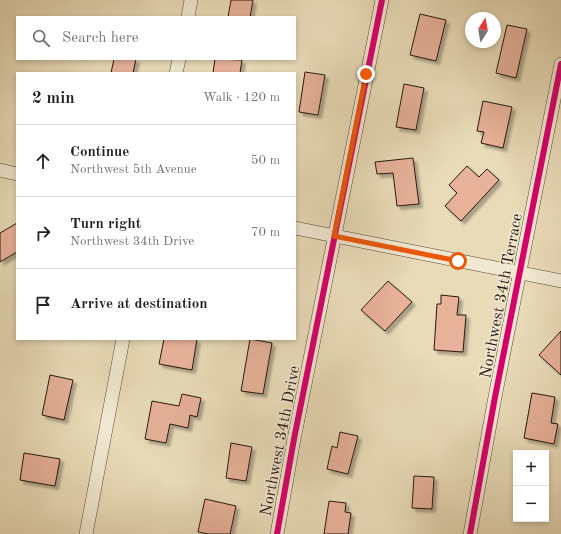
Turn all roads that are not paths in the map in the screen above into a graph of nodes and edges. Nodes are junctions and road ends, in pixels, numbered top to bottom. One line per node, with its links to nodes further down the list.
1 (191, 0): 3 (street)
2 (382, 0): 10 (street, Northwest 34th Drive)
3 (188, 16)
4 (179, 60): 6 (street)
5 (561, 64): 11 (street, Northwest 34th Terrace)
6 (176, 72)
7 (0, 170): 8 (street)
8 (16, 174)
9 (296, 228): 10 (street)
10 (334, 236): 11 (street); 15 (street, Northwest 34th Drive)
11 (520, 274): 12 (street); 16 (street, Northwest 34th Terrace)
12 (561, 281)
13 (123, 340): 14 (street)
14 (86, 534)
15 (277, 534)
16 (470, 534)

